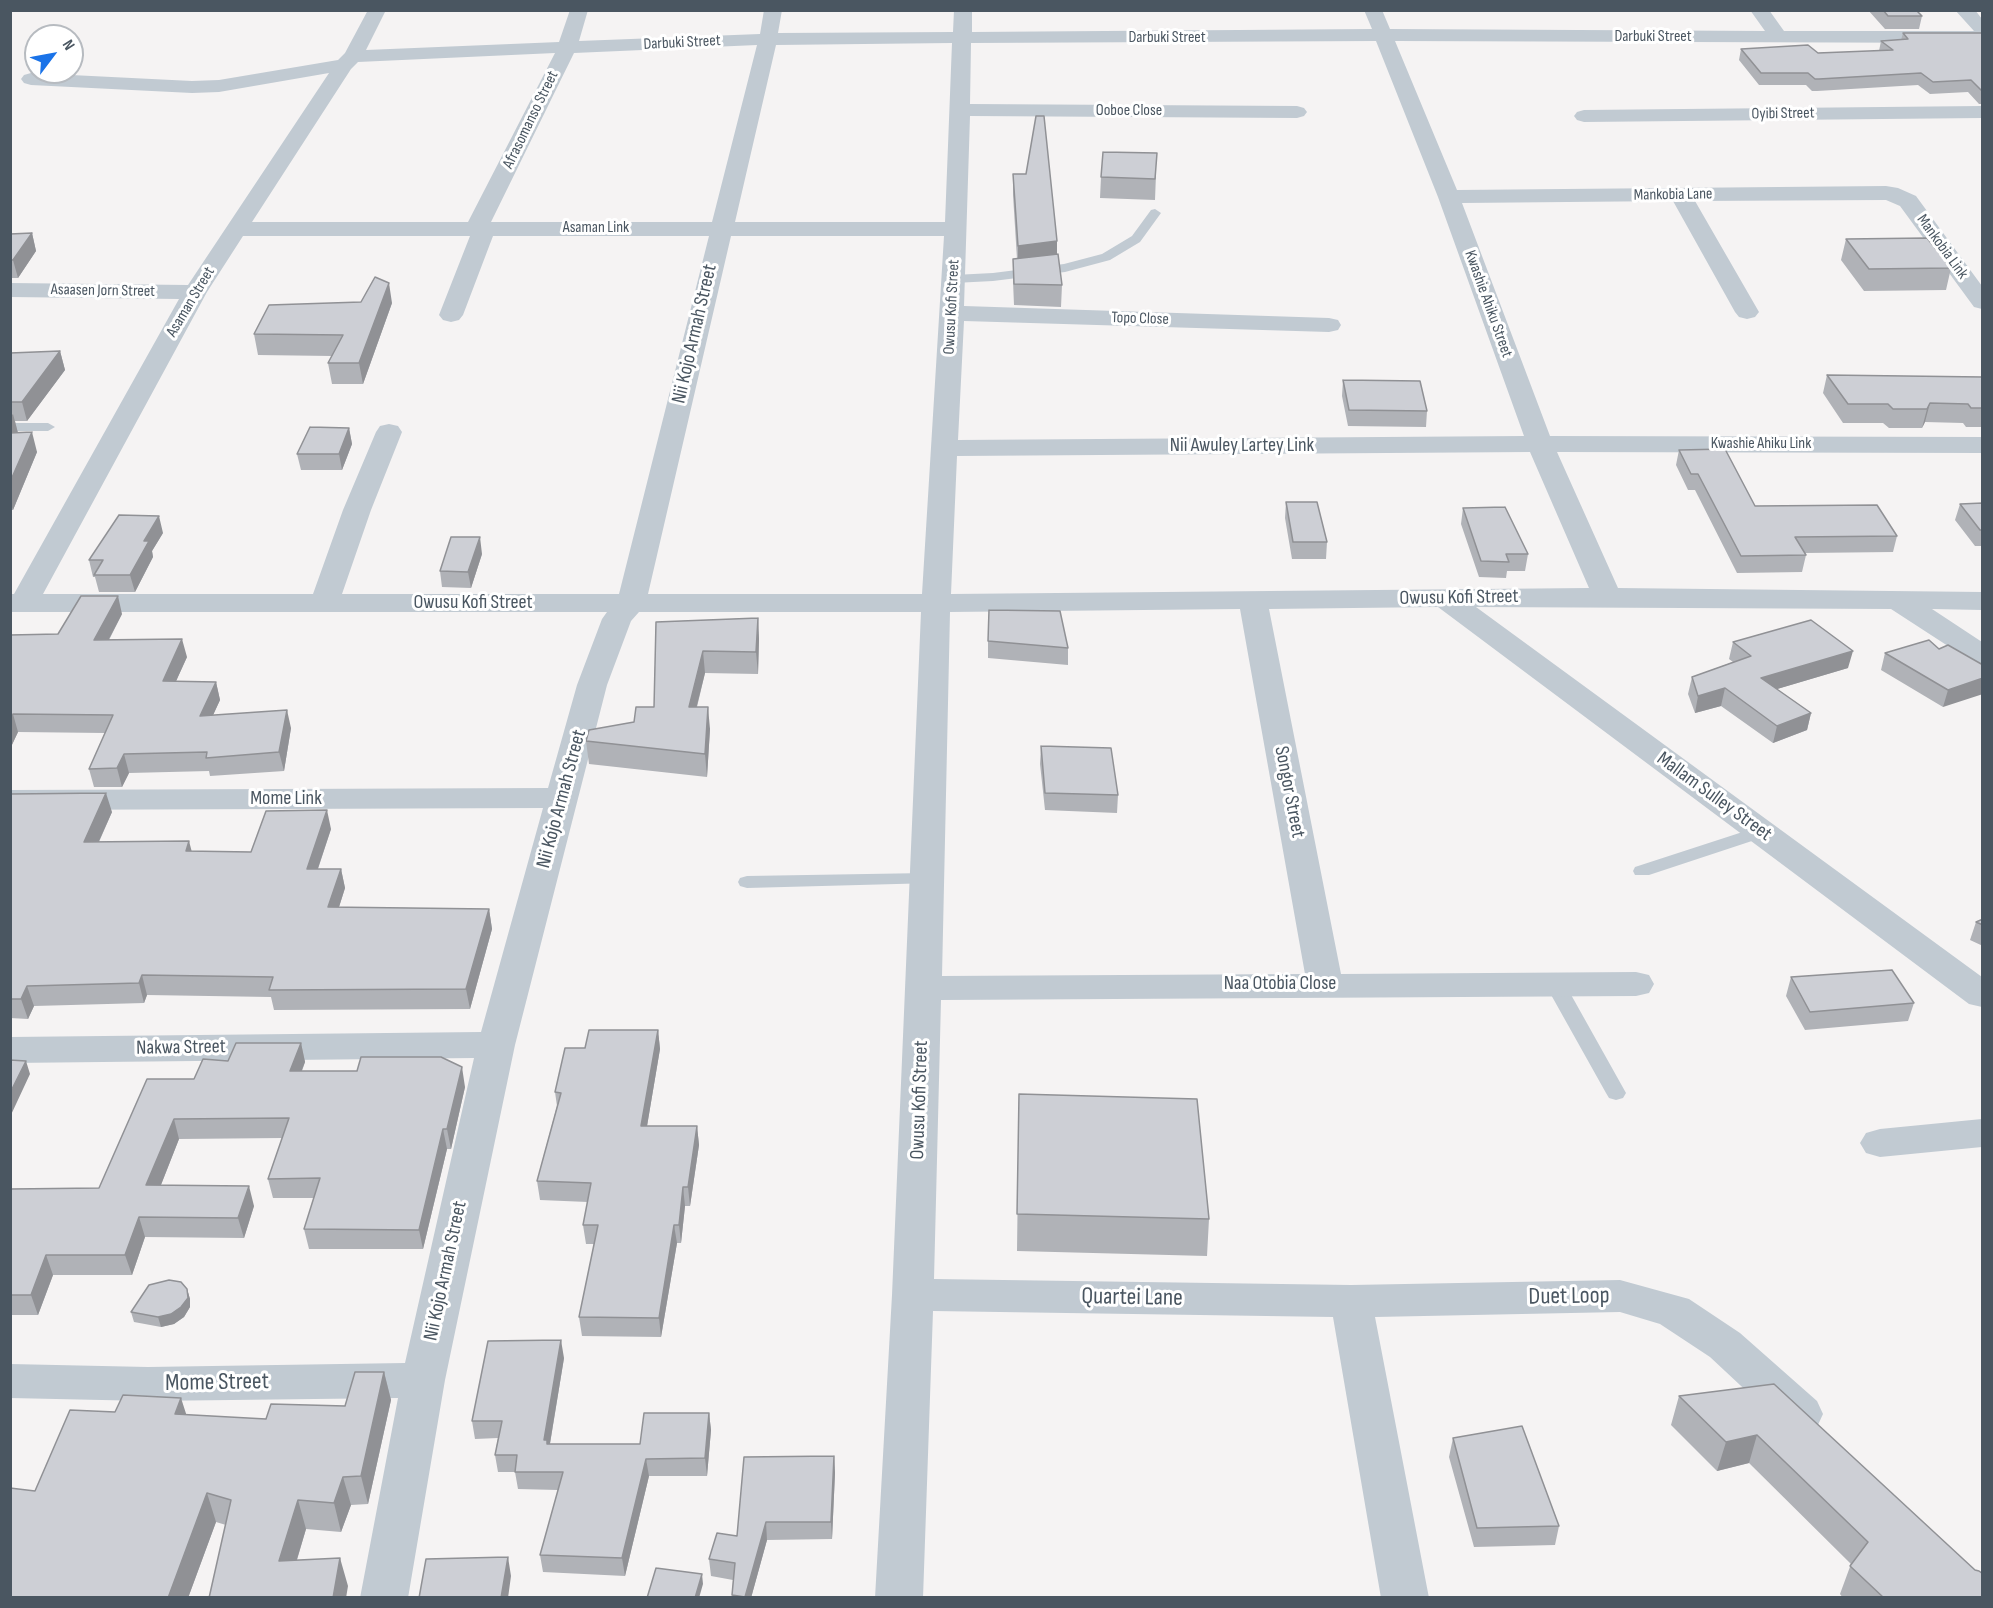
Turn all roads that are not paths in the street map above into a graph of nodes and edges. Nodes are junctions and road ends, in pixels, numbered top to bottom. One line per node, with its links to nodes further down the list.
1 (377, 10): 18 (street, Asaman Street)
2 (579, 10): 17 (street, Afrasomanso Street)
3 (772, 10): 16 (street, Nii Kojo Armah Street)
4 (1372, 10): 11 (street, Kwashie Ahiku Street)
5 (1759, 10): 13 (street)
6 (1964, 10): 10 (street)
7 (1576, 19): 12 (street)
8 (1173, 20): 15 (street)
9 (962, 25): 15 (street, Darbuki Street); 16 (street, Darbuki Street); 20 (street, Owusu Kofi Street)
10 (1983, 28)
11 (1383, 35): 12 (street, Darbuki Street); 15 (street, Darbuki Street); 26 (street, Kwashie Ahiku Street)
12 (1587, 37): 13 (street, Darbuki Street)
13 (1779, 37): 14 (street, Darbuki Street)
14 (1983, 37)
15 (1179, 38)
16 (768, 39): 17 (street, Darbuki Street); 29 (street, Nii Kojo Armah Street)
17 (567, 48): 18 (street, Darbuki Street); 28 (street, Afrasomanso Street)
18 (348, 61): 19 (street, Darbuki Street); 30 (street, Asaman Street)
19 (84, 83)
20 (961, 110): 21 (street, Ooboe Close); 31 (street, Owusu Kofi Street)
21 (1297, 112)
22 (1983, 112): 23 (street, Oyibi Street)
23 (1584, 116)
24 (1680, 195): 25 (street, Mankobia Lane); 26 (street, Mankobia Lane); 36 (street)
25 (1898, 195): 35 (street, Mankobia Link)
26 (1449, 198): 43 (street, Kwashie Ahiku Street)
27 (1155, 213): 32 (lane)
28 (481, 227): 29 (street, Asaman Link); 30 (street, Asaman Link); 38 (street, Afrasomanso Street)
29 (721, 228): 31 (street, Asaman Link); 53 (street, Nii Kojo Armah Street)
30 (237, 229): 33 (street, Asaman Street)
31 (956, 229): 32 (street, Owusu Kofi Street)
32 (954, 279): 37 (street, Owusu Kofi Street)
33 (195, 292): 34 (street, Asaasen Jorn Street); 51 (street, Asaman Street)
34 (13, 294)
35 (1983, 302)
36 (1747, 312)
37 (952, 313): 39 (street, Topo Close); 45 (street, Owusu Kofi Street)
38 (451, 315)
39 (1329, 325)
40 (10, 427): 41 (lane)
41 (48, 427)
42 (389, 432): 52 (street)
43 (1540, 444): 44 (street, Kwashie Ahiku Link); 45 (street, Nii Awuley Lartey Link); 46 (street, Kwashie Ahiku Street)
44 (1983, 445)
45 (944, 448): 54 (street, Owusu Kofi Street)
46 (1607, 597): 47 (street, Owusu Kofi Street); 49 (street, Owusu Kofi Street)
47 (1446, 598): 48 (street, Owusu Kofi Street); 58 (street, Mallam Sulley Street)
48 (1253, 600): 54 (street, Owusu Kofi Street); 62 (street, Songor Street)
49 (1899, 601): 50 (street, Owusu Kofi Street); 55 (street)
50 (1983, 601)
51 (17, 603): 52 (street, Owusu Kofi Street)
52 (324, 603): 53 (street, Owusu Kofi Street)
53 (631, 603): 54 (street, Owusu Kofi Street); 56 (street, Nii Kojo Armah Street)
54 (936, 603): 60 (street, Owusu Kofi Street)
55 (1983, 655)
56 (562, 798): 57 (street, Mome Link); 67 (street, Nii Kojo Armah Street)
57 (10, 800)
58 (1761, 832): 59 (lane); 66 (street, Mallam Sulley Street)
59 (1642, 871)
60 (927, 879): 61 (lane); 65 (street, Owusu Kofi Street)
61 (747, 882)
62 (1325, 984): 63 (street, Naa Otobia Close); 65 (street, Naa Otobia Close)
63 (1554, 984): 64 (street, Naa Otobia Close); 69 (lane)
64 (1636, 984)
65 (924, 987): 72 (street, Owusu Kofi Street)
66 (1983, 995)
67 (496, 1045): 68 (street, Nakwa Street); 74 (street, Nii Kojo Armah Street)
68 (10, 1050)
69 (1616, 1093)
70 (1983, 1133): 71 (street)
71 (1880, 1143)
72 (913, 1295): 73 (street, Quartei Lane); 78 (street, Owusu Kofi Street)
73 (1351, 1301): 76 (street, Duet Loop); 79 (street)
74 (423, 1380): 75 (street, Mome Street); 77 (street, Nii Kojo Armah Street)
75 (10, 1381)
76 (1829, 1440)
77 (384, 1598)
78 (899, 1598)
79 (1405, 1598)

